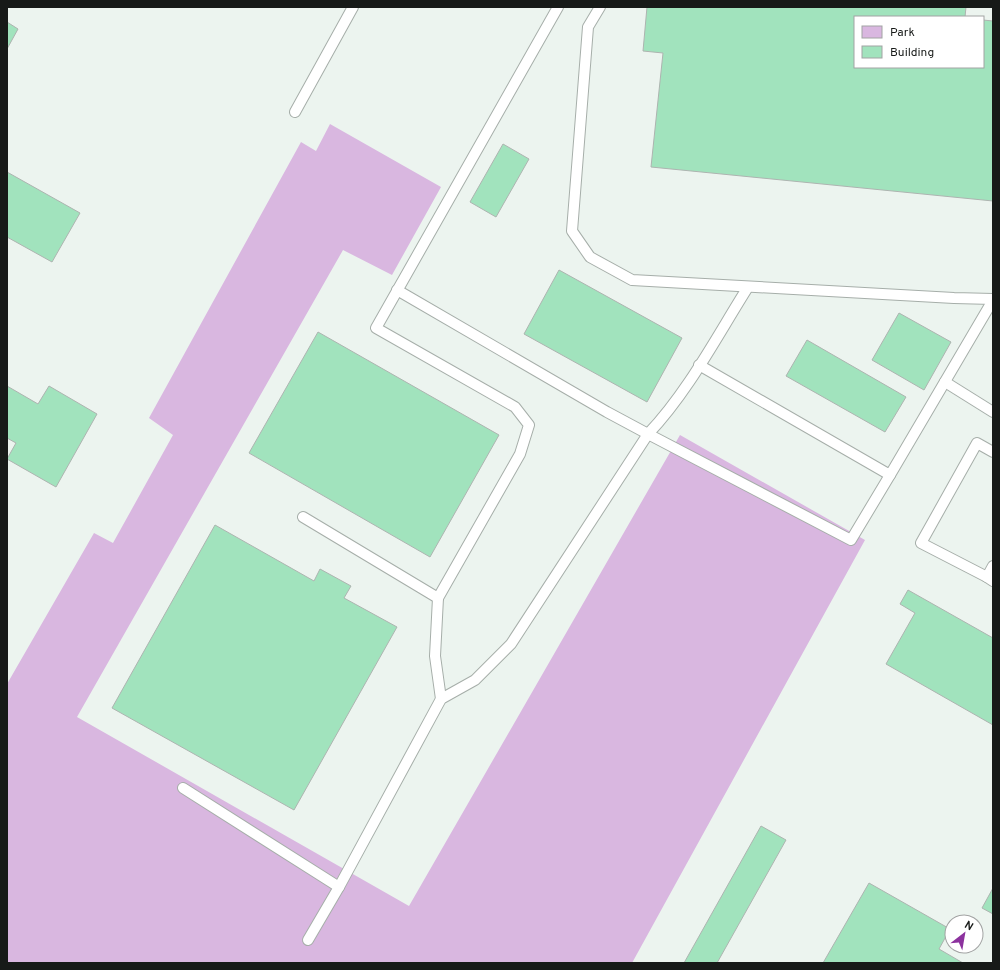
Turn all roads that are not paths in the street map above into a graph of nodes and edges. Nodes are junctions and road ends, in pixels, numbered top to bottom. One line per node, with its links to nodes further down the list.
1 (353, 7): 4 (lane)
2 (558, 7): 6 (lane)
3 (600, 7): 5 (lane)
4 (295, 112)
5 (748, 287): 7 (lane); 8 (lane)
6 (397, 290): 11 (lane); 17 (lane)
7 (993, 299): 9 (lane)
8 (699, 365): 11 (lane); 13 (lane)
9 (945, 382): 10 (lane); 13 (lane)
10 (993, 412)
11 (648, 434): 13 (lane); 18 (lane)
12 (993, 452): 16 (lane)
13 (890, 475)
14 (303, 517): 17 (lane)
15 (993, 566): 16 (lane)
16 (990, 579)
17 (438, 598): 18 (lane)
18 (441, 699): 20 (lane)
19 (183, 788): 20 (lane)
20 (339, 887): 21 (lane)
21 (308, 940)

